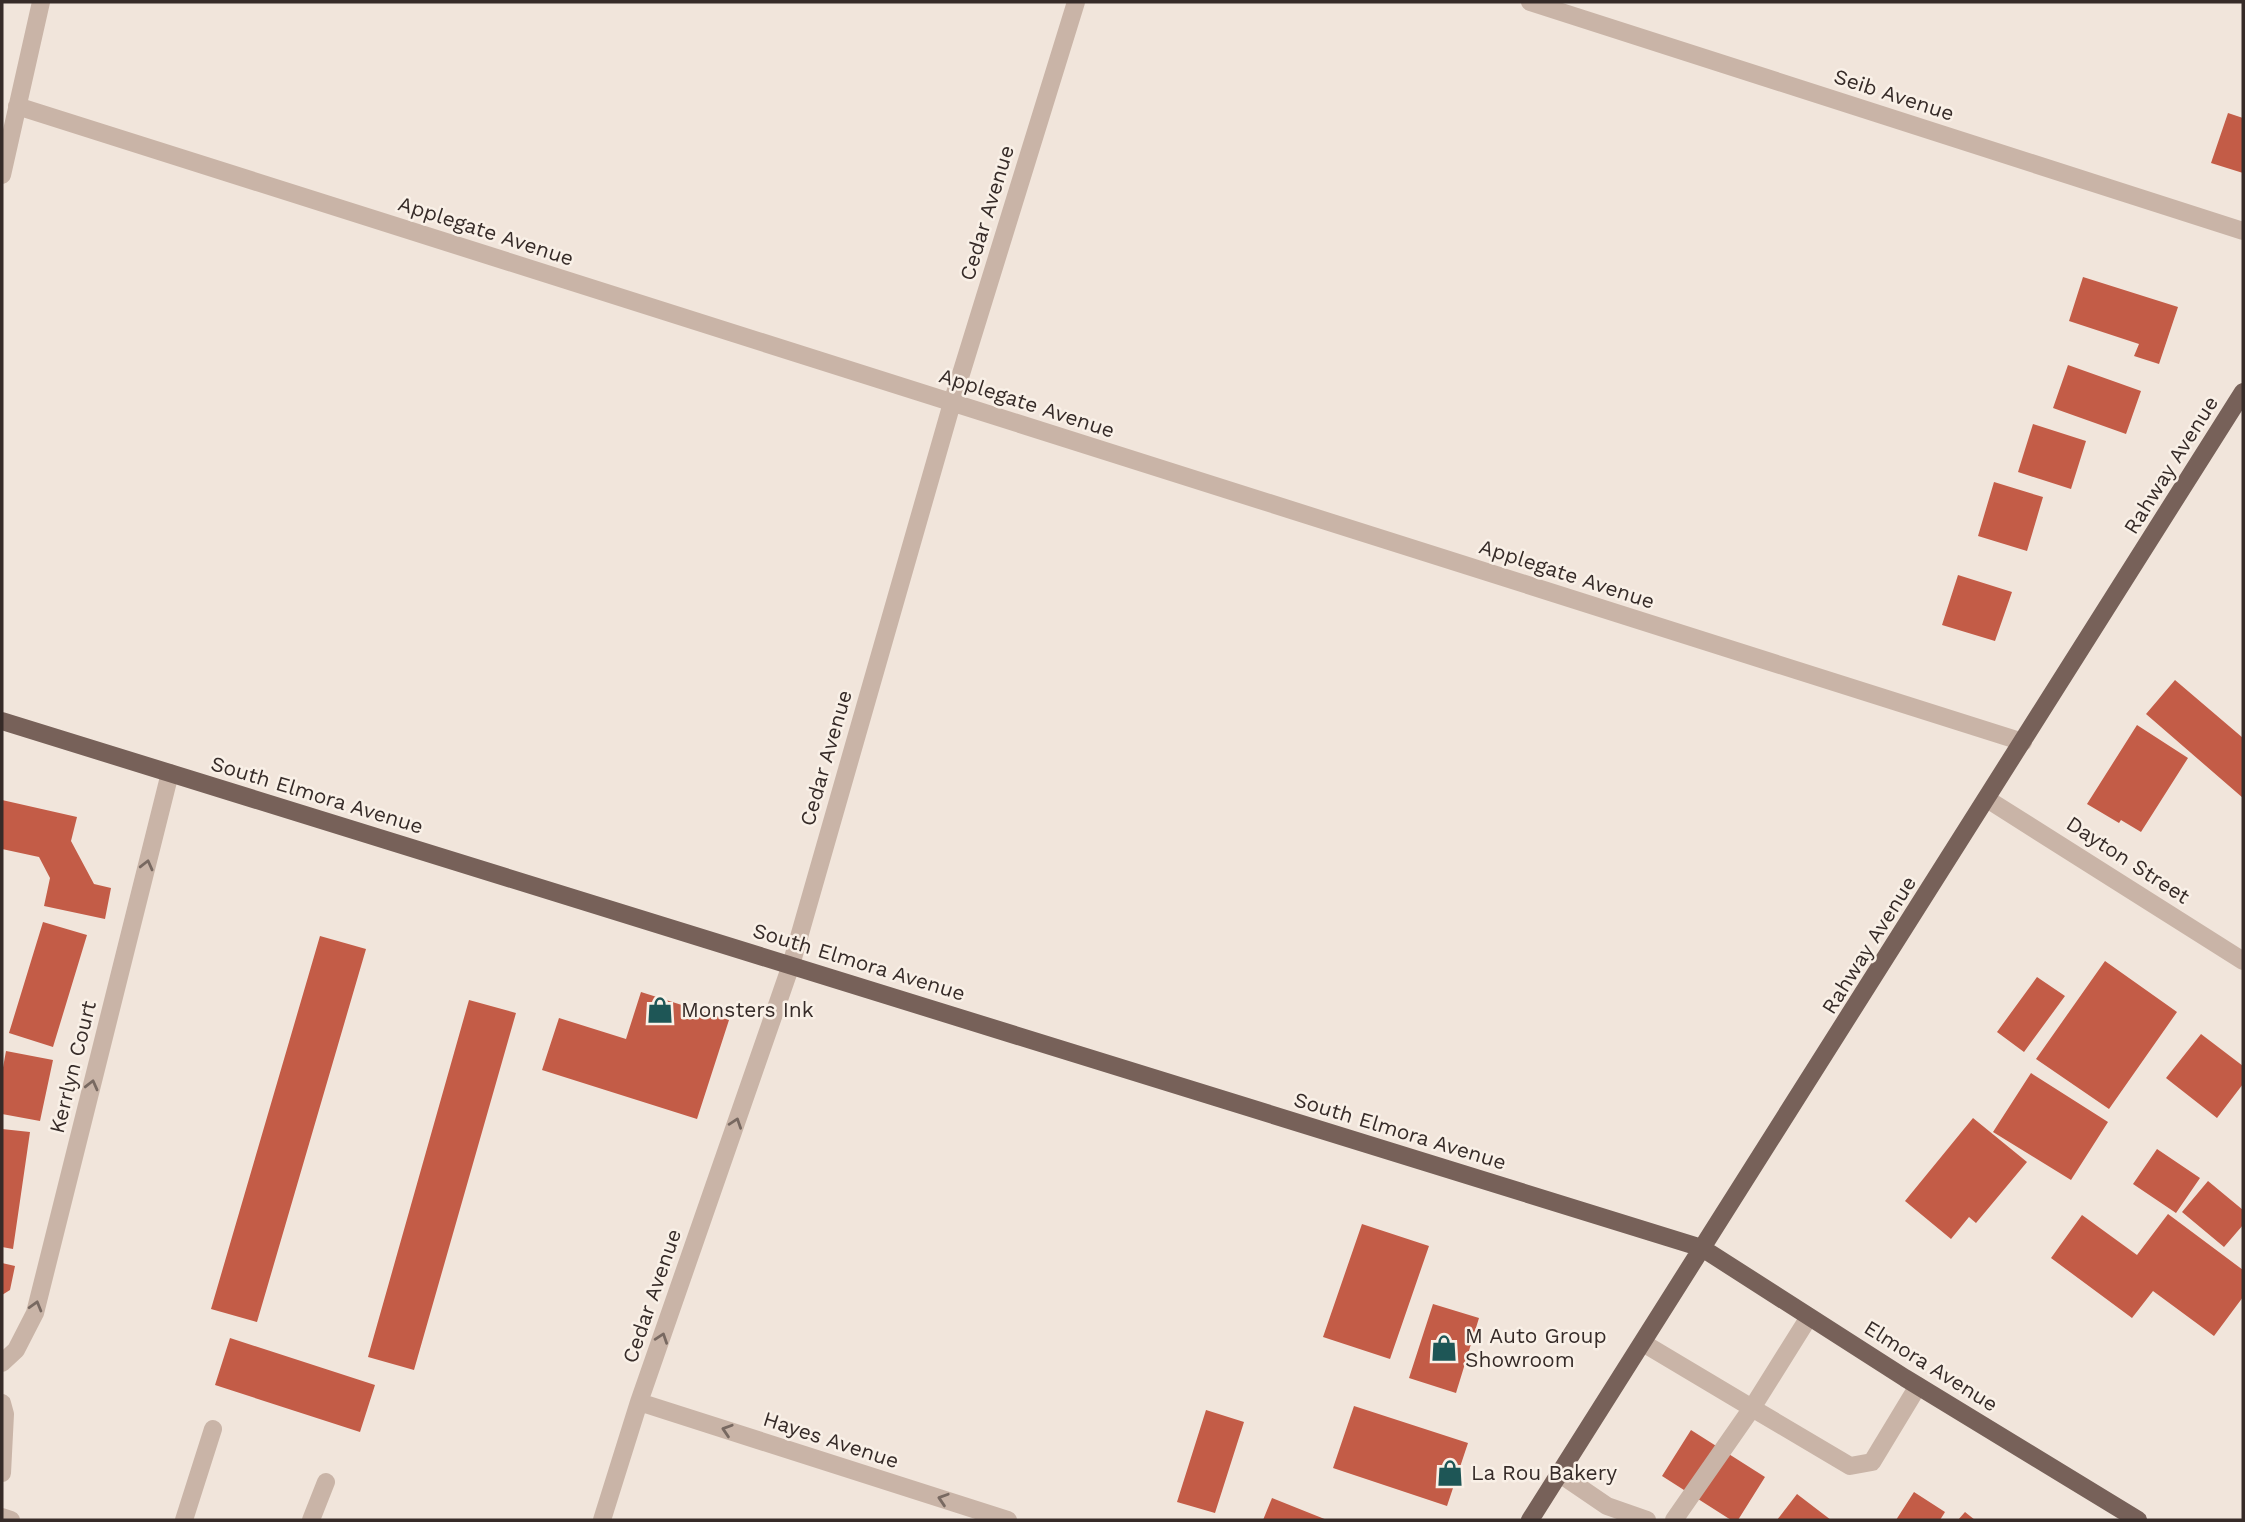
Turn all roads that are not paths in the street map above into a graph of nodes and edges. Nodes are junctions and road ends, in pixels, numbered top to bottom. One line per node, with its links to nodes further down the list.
1 (41, 2): 4 (street)
2 (1076, 2): 8 (street, Cedar Avenue)
3 (1530, 2): 6 (street, Seib Avenue)
4 (17, 106): 5 (street); 8 (street, Applegate Avenue)
5 (2, 174)
6 (2243, 231)
7 (2243, 392): 10 (main road, Rahway Avenue)
8 (952, 403): 10 (street, Applegate Avenue); 14 (street, Cedar Avenue)
9 (2, 721): 11 (main road, South Elmora Avenue)
10 (2023, 741): 12 (main road, Rahway Avenue)
11 (170, 773): 14 (main road, South Elmora Avenue); 18 (street, Kerrlyn Court, one-way to 11)
12 (1987, 799): 13 (street, Dayton Street); 15 (main road, Rahway Avenue)
13 (2243, 961)
14 (791, 965): 15 (main road, South Elmora Avenue); 20 (street, Cedar Avenue, one-way to 14)
15 (1702, 1248): 16 (main road, Elmora Avenue); 17 (main road, Rahway Avenue)
16 (1809, 1317): 19 (main road, Elmora Avenue); 22 (street)
17 (1643, 1343): 22 (street); 25 (main road, Rahway Avenue)
18 (2, 1363)
19 (1918, 1386): 22 (street); 36 (main road, Elmora Avenue)
20 (639, 1402): 31 (street, Cedar Avenue); 32 (street, Hayes Avenue, one-way to 20)
21 (2, 1403): 24 (street)
22 (1752, 1408): 35 (street)
23 (213, 1429): 29 (street)
24 (2, 1473)
25 (1560, 1474): 33 (main road, Rahway Avenue); 34 (street)
26 (326, 1482): 30 (street)
27 (2, 1517): 28 (street)
28 (11, 1520)
29 (184, 1520)
30 (311, 1520)
31 (602, 1520)
32 (1009, 1520)
33 (1531, 1520)
34 (1647, 1520)
35 (1674, 1520)
36 (2138, 1520)

